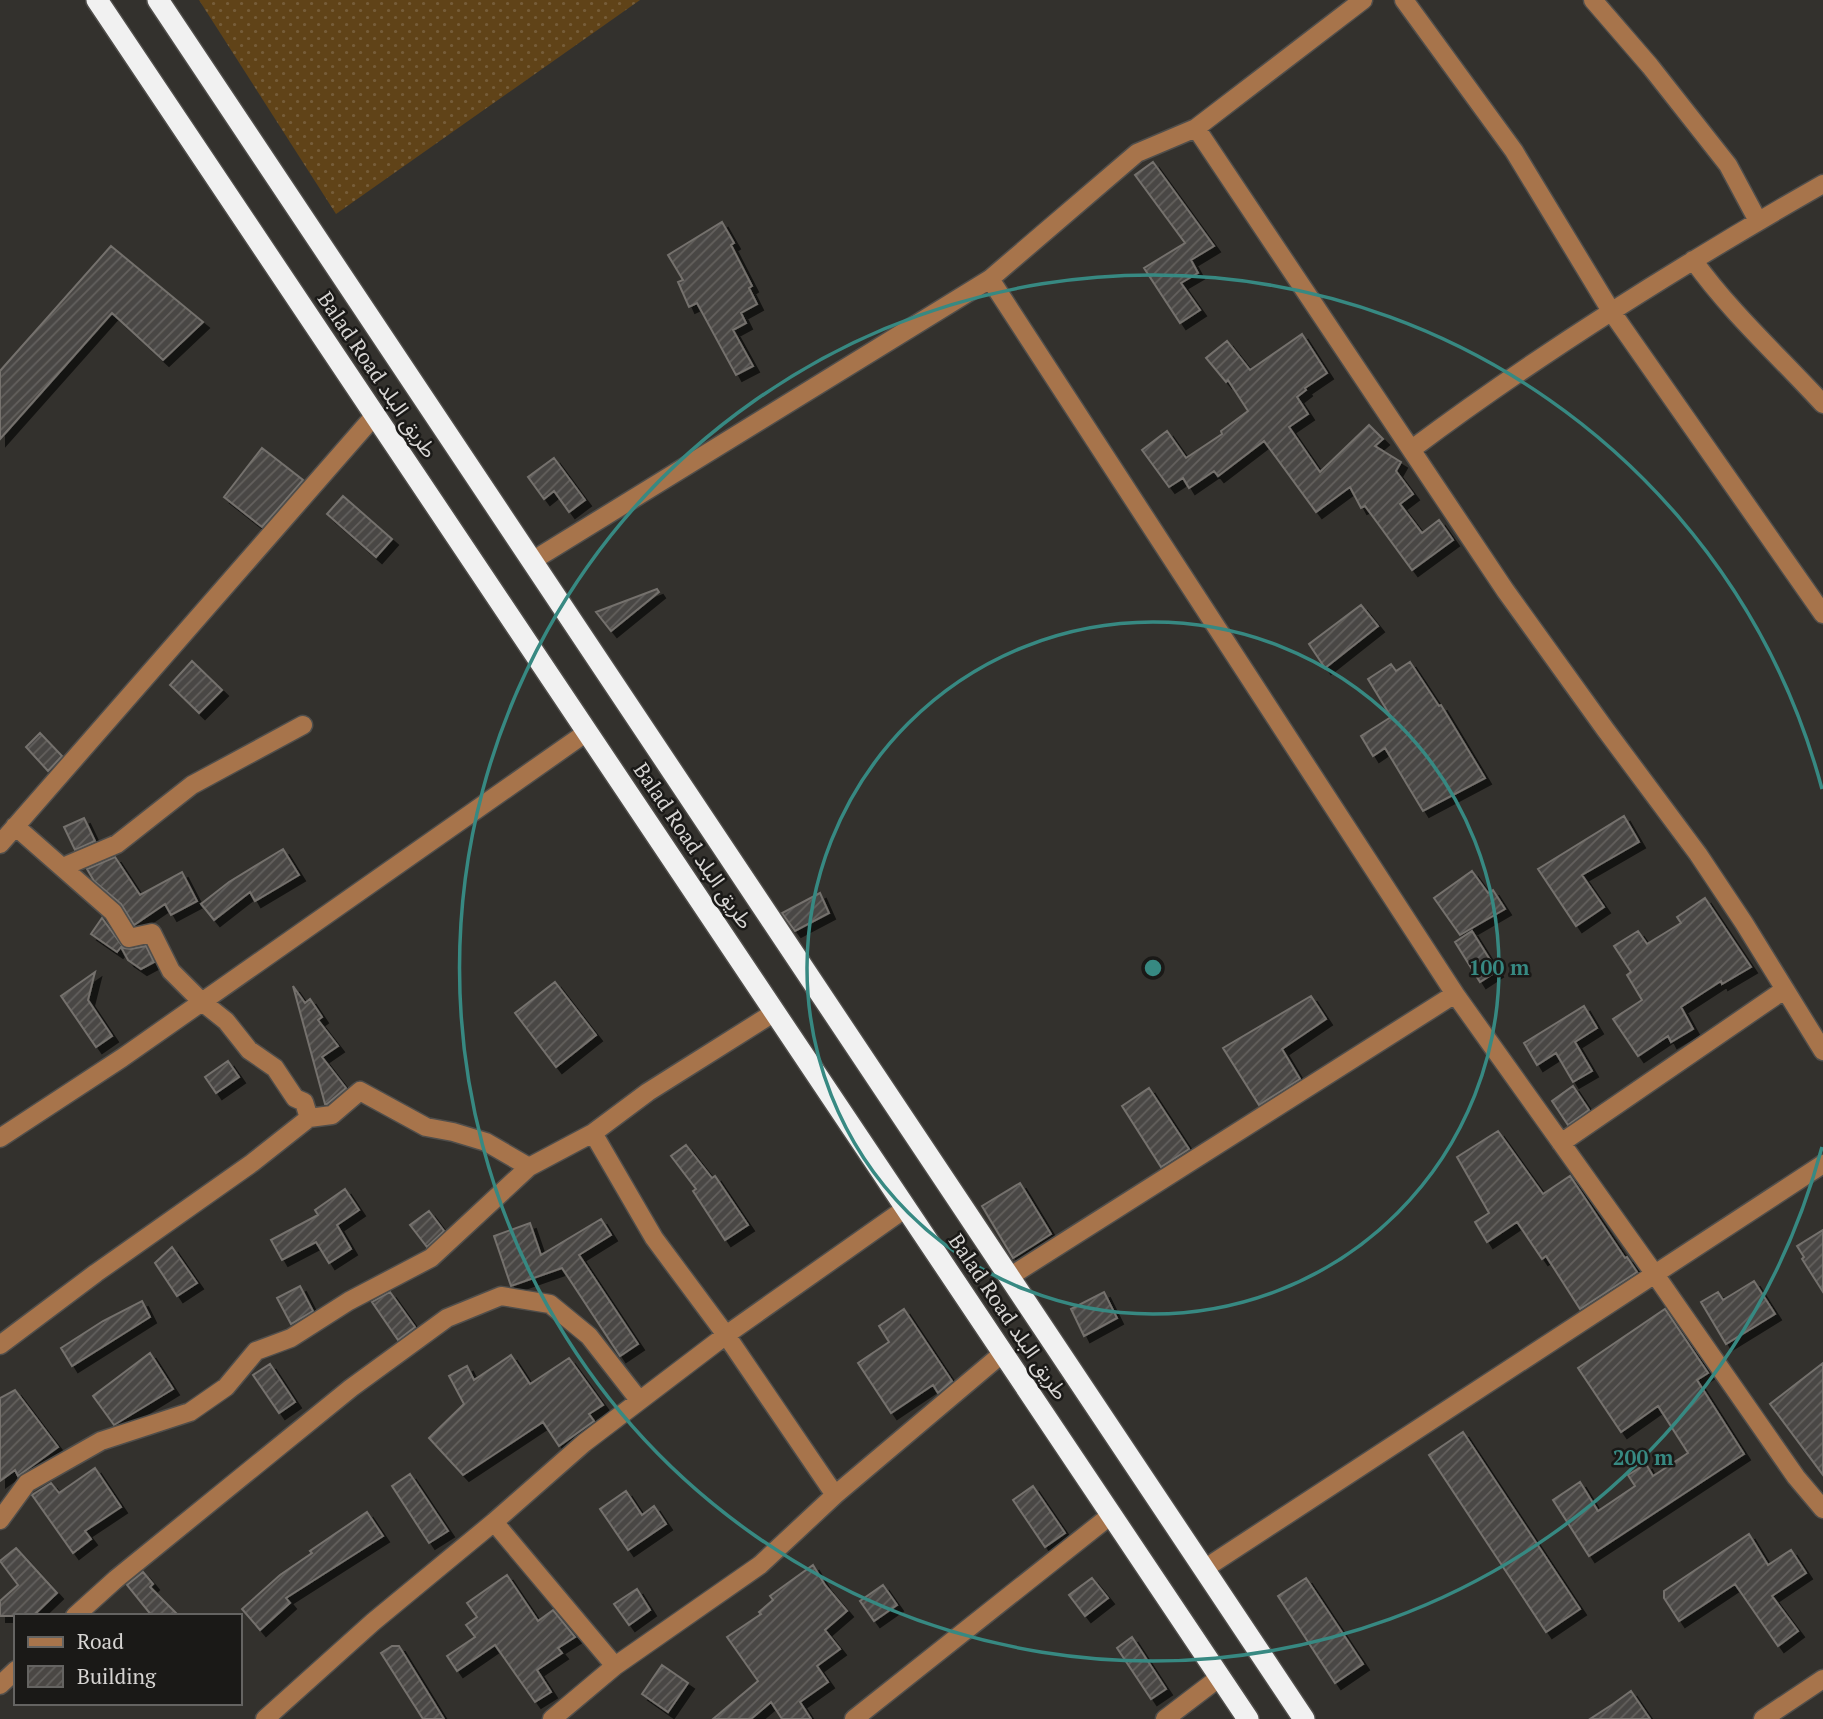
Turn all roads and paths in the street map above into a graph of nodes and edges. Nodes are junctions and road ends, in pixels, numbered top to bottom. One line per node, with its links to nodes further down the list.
1 (97, 0): 13 (highway, Balad Road طريق البلد)
2 (158, 0): 15 (highway, Balad Road طريق البلد)
3 (1363, 0): 6 (street)
4 (1405, 0): 11 (street)
5 (1593, 0): 8 (street)
6 (1196, 128): 10 (street); 14 (street)
7 (1823, 184): 8 (street)
8 (1758, 221): 9 (street)
9 (1693, 260): 11 (street); 12 (street)
10 (989, 279): 15 (street); 23 (street)
11 (1611, 311): 14 (street); 16 (street)
12 (1823, 404)
13 (375, 415): 18 (highway, Balad Road طريق البلد); 19 (street)
14 (1412, 449): 22 (street)
15 (532, 561): 35 (highway, Balad Road طريق البلد)
16 (1823, 614)
17 (303, 725): 21 (street)
18 (587, 732): 24 (street); 25 (highway, Balad Road طريق البلد)
19 (15, 826): 20 (street); 21 (street)
20 (0, 844)
21 (63, 867): 24 (street)
22 (1784, 990): 26 (street); 30 (street)
23 (1455, 994): 30 (street); 35 (street)
24 (201, 1001): 27 (street); 29 (street)
25 (775, 1012): 28 (street); 33 (highway, Balad Road طريق البلد)
26 (1823, 1051)
27 (309, 1118): 32 (street); 37 (street)
28 (593, 1133): 32 (street); 36 (street)
29 (0, 1139)
30 (1561, 1143): 34 (street)
31 (1823, 1164): 34 (street)
32 (529, 1167): 43 (street)
33 (906, 1208): 36 (street); 38 (highway, Balad Road طريق البلد)
34 (1654, 1273): 41 (street); 45 (street)
35 (1009, 1277): 45 (highway, Balad Road طريق البلد)
36 (726, 1335): 39 (street); 40 (street)
37 (0, 1345)
38 (1003, 1353): 40 (street); 42 (highway, Balad Road طريق البلد)
39 (639, 1400): 44 (street); 46 (street)
40 (835, 1495): 47 (street)
41 (1823, 1509)
42 (1111, 1515): 49 (highway, Balad Road طريق البلد); 54 (street)
43 (0, 1520)
44 (494, 1522): 47 (street); 52 (street)
45 (1204, 1569): 57 (highway, Balad Road طريق البلد)
46 (77, 1614)
47 (615, 1665): 53 (street)
48 (14, 1672): 51 (street)
49 (1220, 1677): 55 (street); 56 (highway, Balad Road طريق البلد)
50 (1823, 1679): 58 (street)
51 (0, 1685)
52 (265, 1719)
53 (552, 1719)
54 (854, 1719)
55 (1165, 1719)
56 (1248, 1719)
57 (1304, 1719)
58 (1763, 1719)

